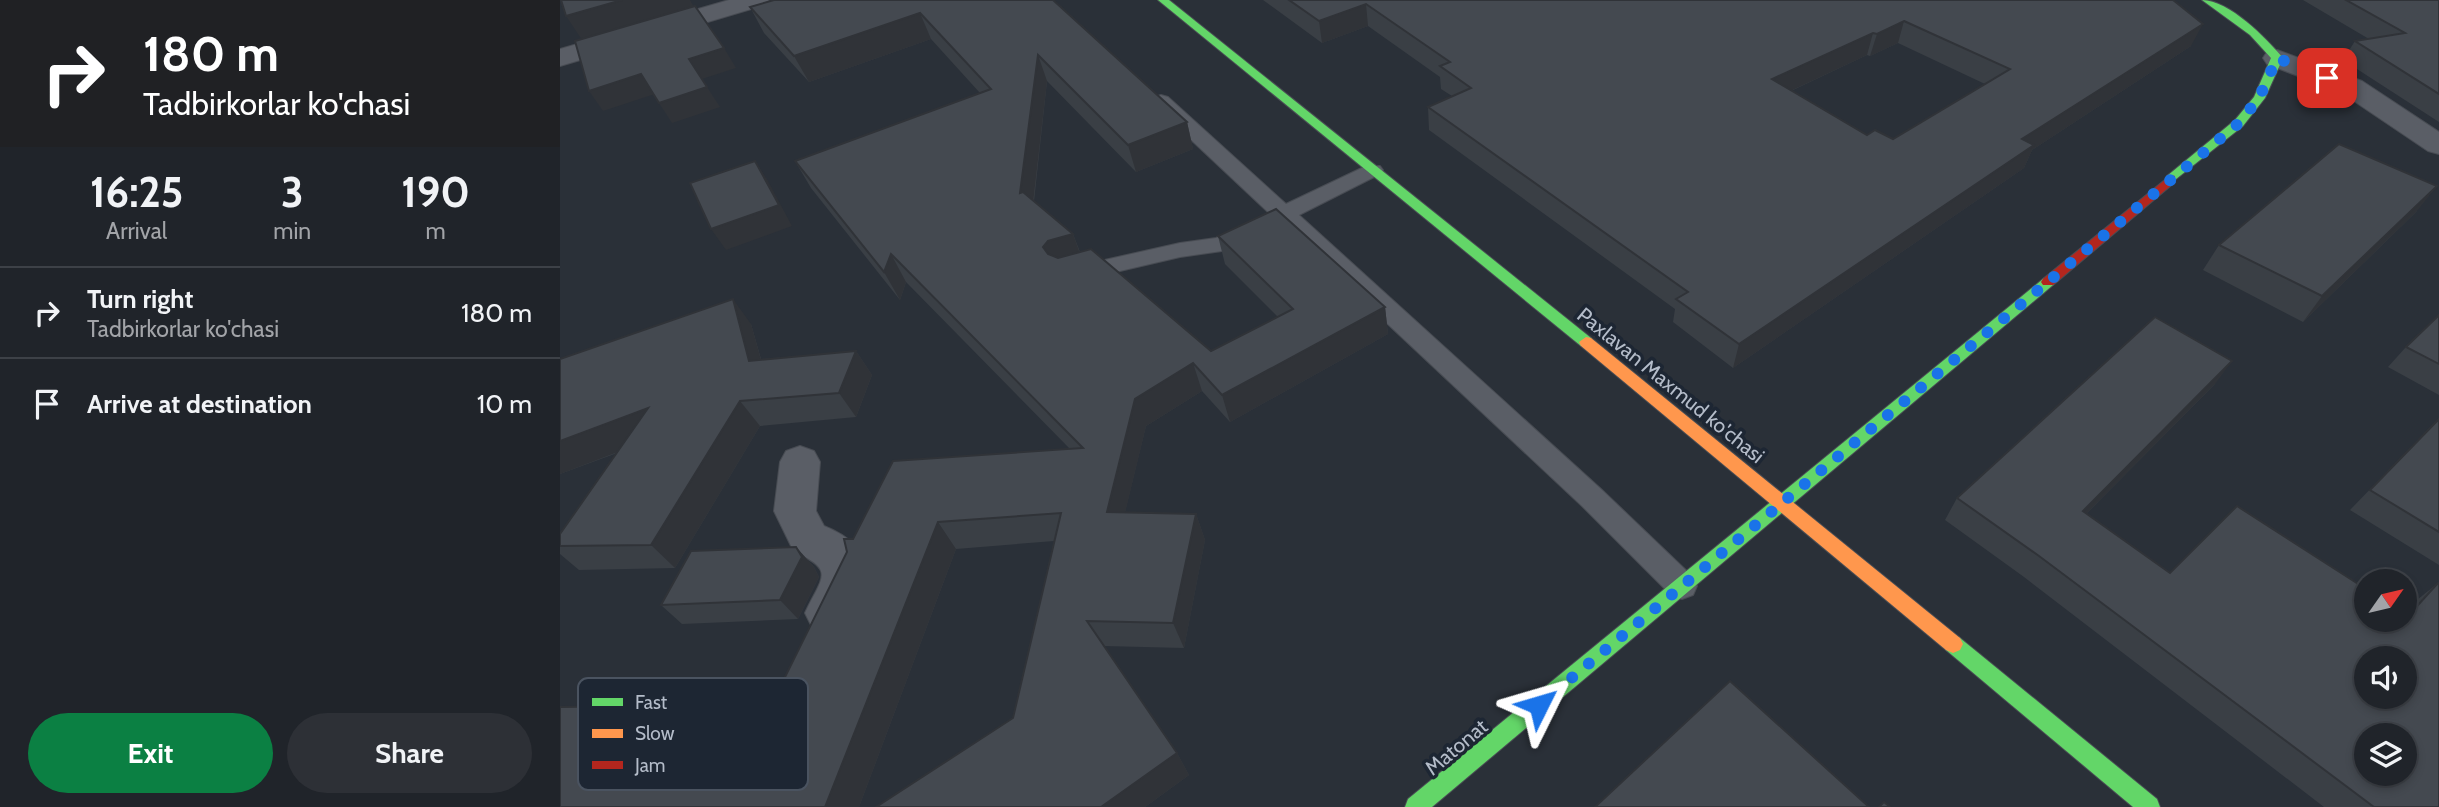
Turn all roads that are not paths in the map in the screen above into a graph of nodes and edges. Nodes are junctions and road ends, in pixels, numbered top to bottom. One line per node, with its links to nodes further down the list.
1 (756, 0): 4 (street)
2 (1163, 0): 8 (main road, Paxlavan Maxmud ko'chasi)
3 (2207, 0): 5 (main road)
4 (560, 58)
5 (2277, 58): 7 (street); 12 (main road, Matonat)
6 (1143, 84): 9 (lane)
7 (2439, 145)
8 (1373, 170): 9 (lane); 12 (main road, Paxlavan Maxmud ko'chasi)
9 (1284, 216): 10 (lane); 13 (lane)
10 (1069, 275)
11 (800, 462): 14 (street)
12 (1783, 502): 13 (main road, Matonat); 16 (main road, Paxlavan Maxmud ko'chasi)
13 (1682, 586): 15 (main road, Matonat)
14 (810, 648)
15 (1416, 807)
16 (2149, 807)

